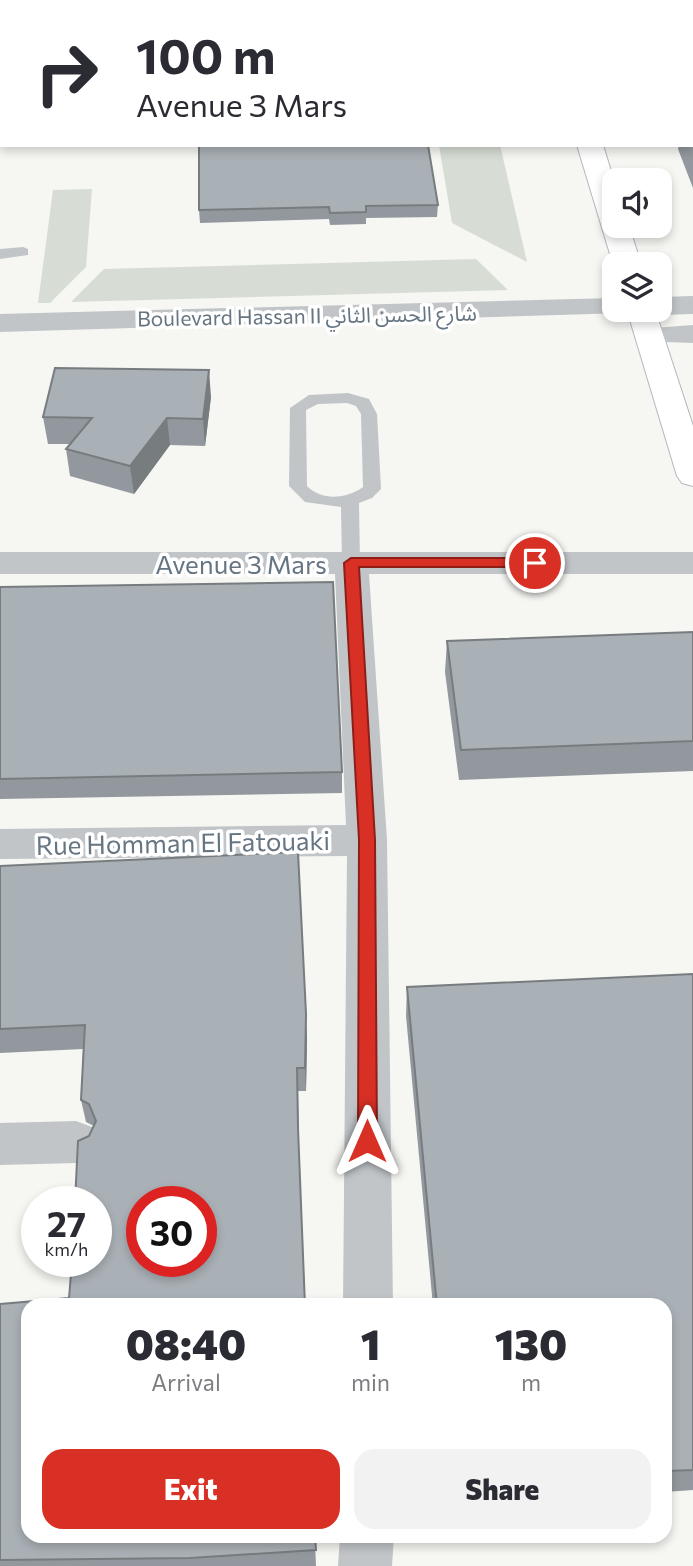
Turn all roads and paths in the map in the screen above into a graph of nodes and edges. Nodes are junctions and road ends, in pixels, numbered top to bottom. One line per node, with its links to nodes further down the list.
1 (591, 147): 2 (street)
2 (602, 183)
3 (23, 252): 4 (lane)
4 (0, 254)
5 (693, 305): 6 (street)
6 (672, 306)
7 (602, 307): 8 (street, Boulevard Hassan II شارع الحسن الثاني)
8 (0, 323)
9 (645, 323): 10 (street); 11 (street)
10 (693, 334)
11 (693, 476)
12 (350, 500): 12 (lane); 14 (lane)
13 (0, 563): 14 (street, Avenue 3 Mars)
14 (351, 563): 15 (street, Avenue 3 Mars); 16 (street)
15 (693, 563)
16 (367, 840): 17 (street, Rue Homman El Fatouaki); 20 (street)
17 (0, 844)
18 (76, 1142): 19 (street)
19 (0, 1144)
20 (368, 1298)
21 (367, 1543): 22 (street)
22 (365, 1566)

